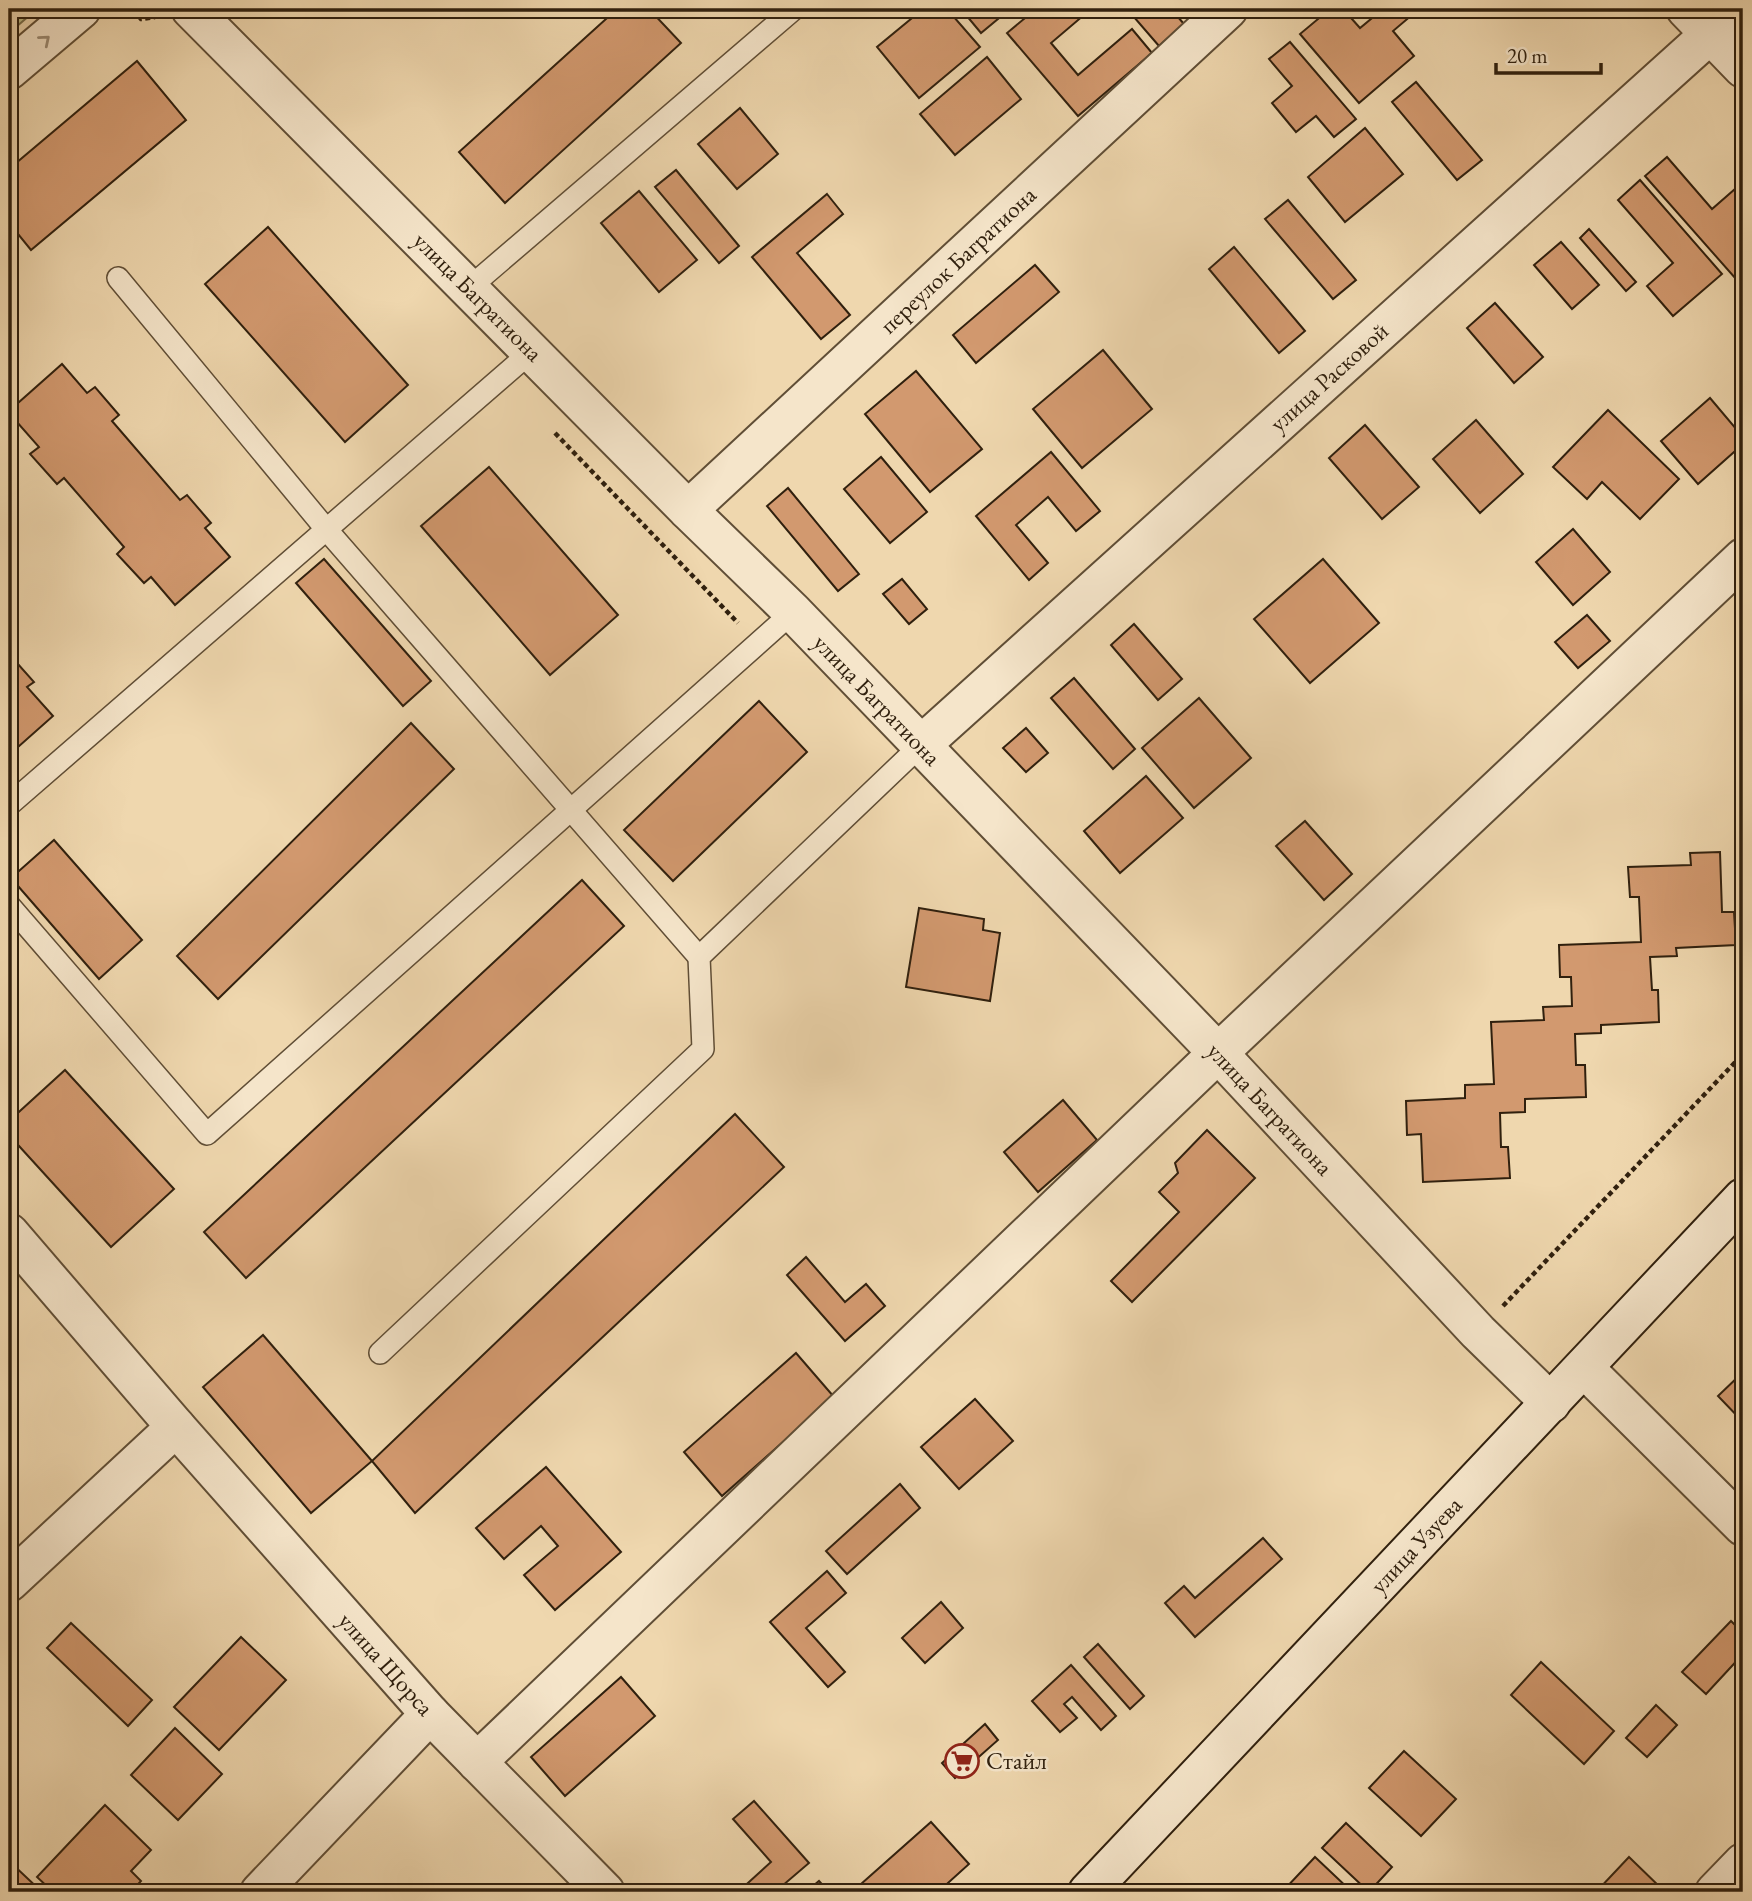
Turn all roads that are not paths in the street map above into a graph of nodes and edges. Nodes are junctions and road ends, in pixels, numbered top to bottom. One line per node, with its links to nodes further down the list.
1 (81, 9): 8 (street, one-way to 1)
2 (191, 9): 10 (street, улица Багратиона)
3 (794, 9): 10 (lane)
4 (1228, 9): 12 (street, переулок Багратиона)
5 (1738, 9): 6 (street, улица Расковой)
6 (1697, 22): 7 (street); 16 (street, улица Расковой)
7 (1743, 68)
8 (9, 70)
9 (118, 278): 13 (lane)
10 (469, 288): 11 (street, улица Багратиона)
11 (531, 351): 12 (street, улица Багратиона); 13 (lane)
12 (688, 510): 15 (street, улица Багратиона)
13 (327, 529): 17 (lane); 18 (lane)
14 (1743, 558): 21 (street)
15 (793, 612): 16 (street, улица Багратиона); 18 (lane)
16 (920, 746): 20 (lane); 21 (street, улица Багратиона)
17 (9, 805)
18 (570, 810): 19 (lane); 20 (lane)
19 (9, 905)
20 (699, 957): 24 (lane)
21 (1218, 1053): 26 (street, улица Багратиона); 31 (street)
22 (1743, 1198): 25 (street, улица Узуева)
23 (9, 1233): 27 (street, улица Щорса)
24 (380, 1353)
25 (1584, 1368): 26 (street, улица Узуева); 28 (street)
26 (1551, 1403): 35 (street, улица Узуева)
27 (176, 1427): 29 (street); 30 (street, улица Щорса)
28 (1743, 1526)
29 (9, 1582)
30 (430, 1714): 31 (street, улица Щорса); 33 (street)
31 (477, 1762): 34 (street, улица Щорса)
32 (1743, 1863): 36 (street)
33 (260, 1892)
34 (605, 1892)
35 (1088, 1892)
36 (1715, 1892)

